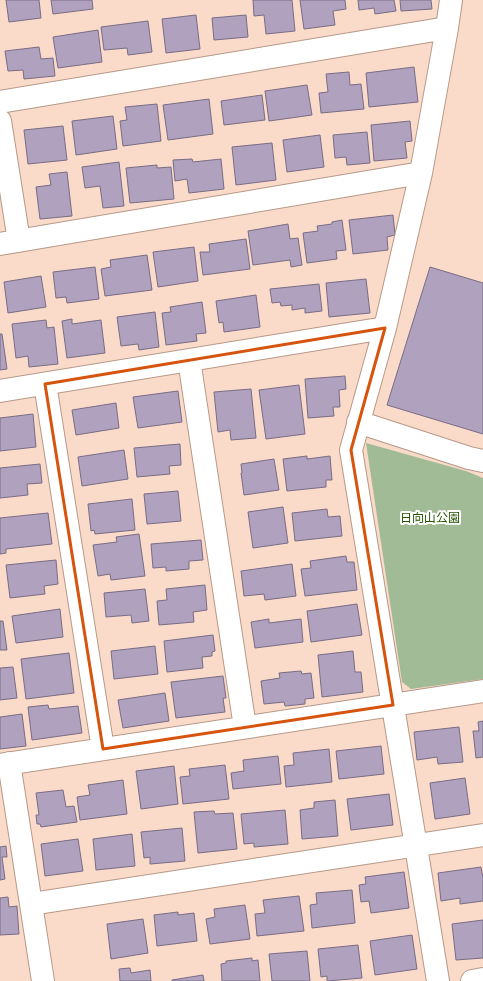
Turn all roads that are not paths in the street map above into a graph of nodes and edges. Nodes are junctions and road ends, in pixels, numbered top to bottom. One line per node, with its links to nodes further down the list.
1 (451, 0): 2 (street)
2 (447, 28): 3 (street); 5 (street)
3 (0, 102)
4 (0, 121): 6 (street)
5 (421, 173): 6 (street); 7 (street)
6 (10, 242)
7 (385, 328): 8 (street); 11 (street)
8 (189, 360): 9 (street); 15 (street)
9 (46, 384): 10 (street); 16 (street)
10 (0, 391)
11 (358, 422): 12 (street); 14 (street)
12 (483, 461)
13 (483, 691): 14 (street)
14 (393, 705): 15 (street); 19 (street)
15 (245, 727): 16 (street)
16 (103, 749): 17 (street)
17 (4, 764): 20 (street)
18 (483, 836): 19 (street)
19 (416, 846): 20 (street); 23 (street)
20 (31, 904): 22 (street)
21 (483, 979): 24 (street)
22 (43, 981)
23 (438, 981)
24 (472, 981)

